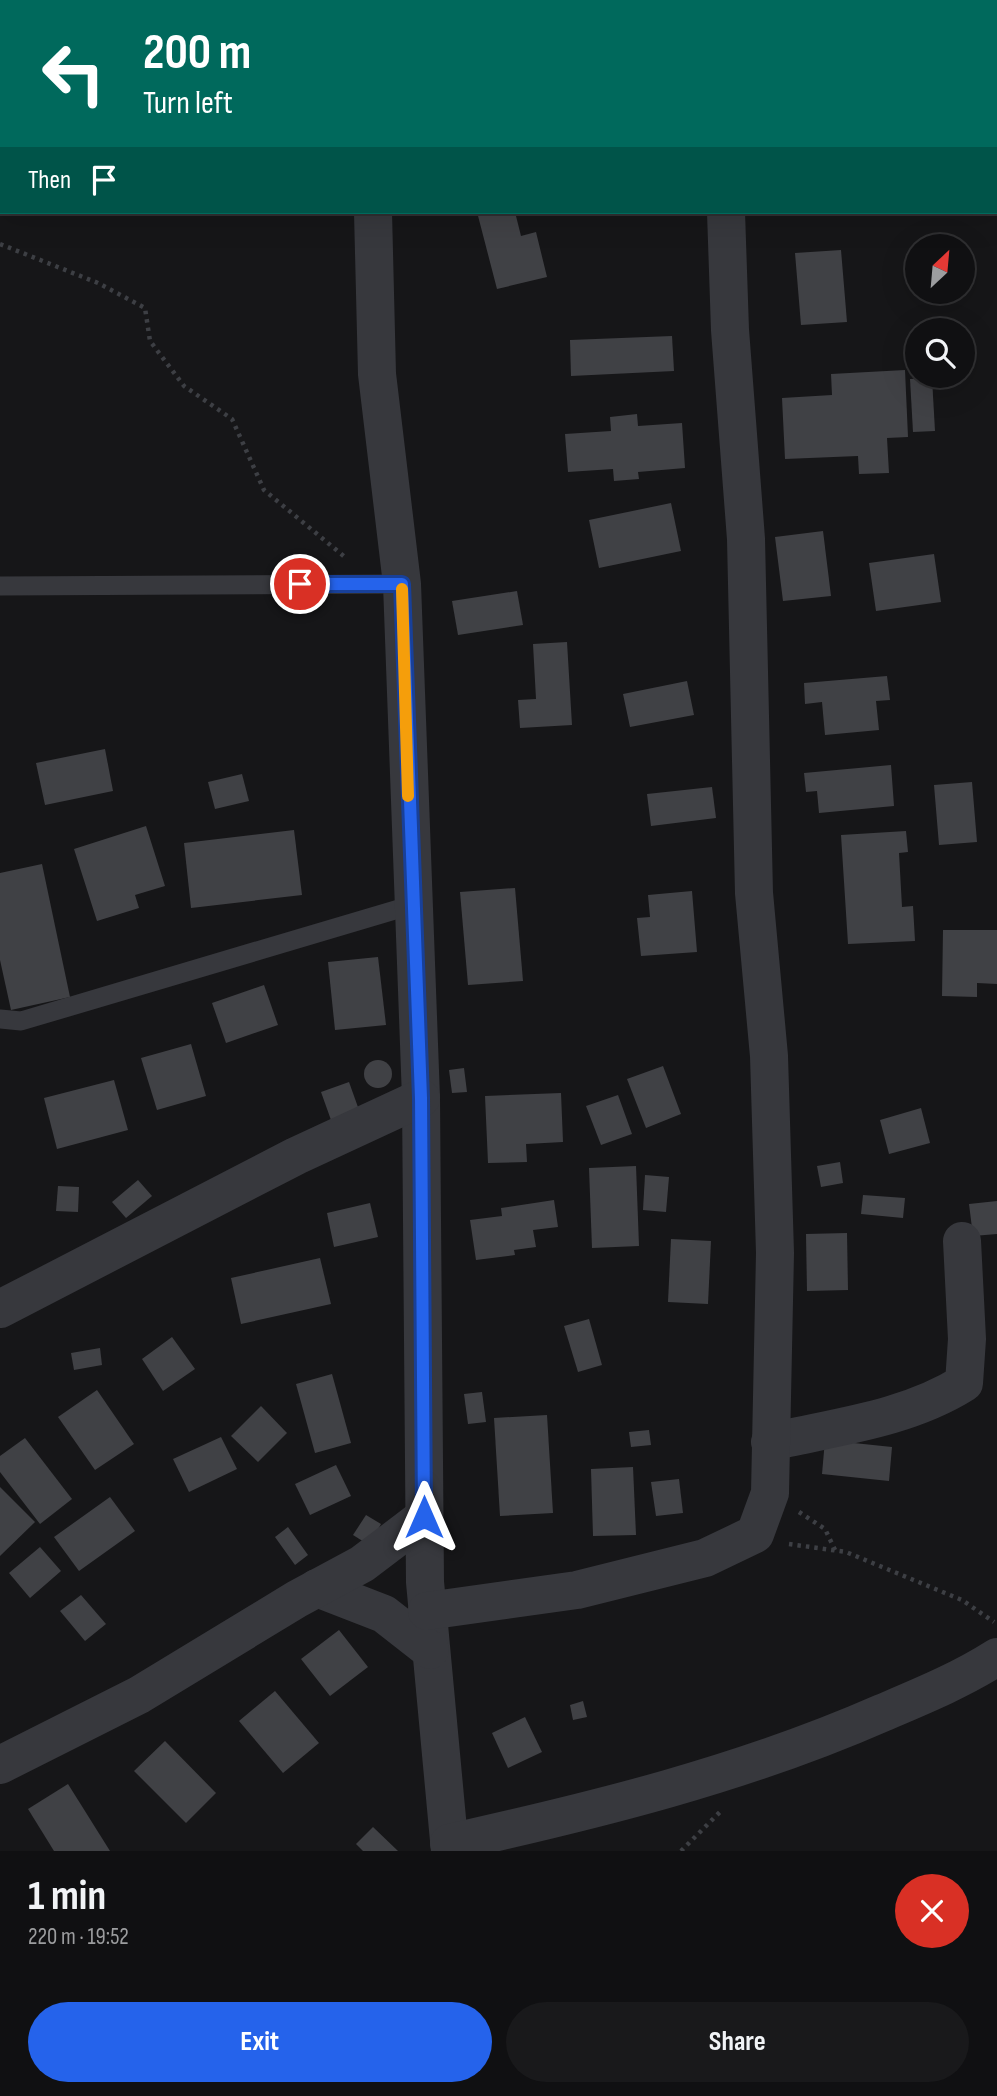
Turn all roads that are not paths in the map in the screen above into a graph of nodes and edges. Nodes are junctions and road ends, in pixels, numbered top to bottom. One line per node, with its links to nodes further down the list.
1 (373, 214): 3 (street)
2 (726, 214): 10 (street)
3 (402, 584): 4 (lane); 5 (street)
4 (0, 586)
5 (412, 905): 6 (lane); 7 (street)
6 (0, 1019)
7 (421, 1098): 9 (street); 11 (street)
8 (962, 1241): 10 (street)
9 (0, 1310)
10 (770, 1442): 13 (street)
11 (424, 1517): 12 (street); 13 (street)
12 (317, 1588): 14 (street); 16 (street)
13 (427, 1611): 14 (street)
14 (430, 1650): 17 (street)
15 (997, 1657): 17 (street)
16 (0, 1765)
17 (449, 1847)

